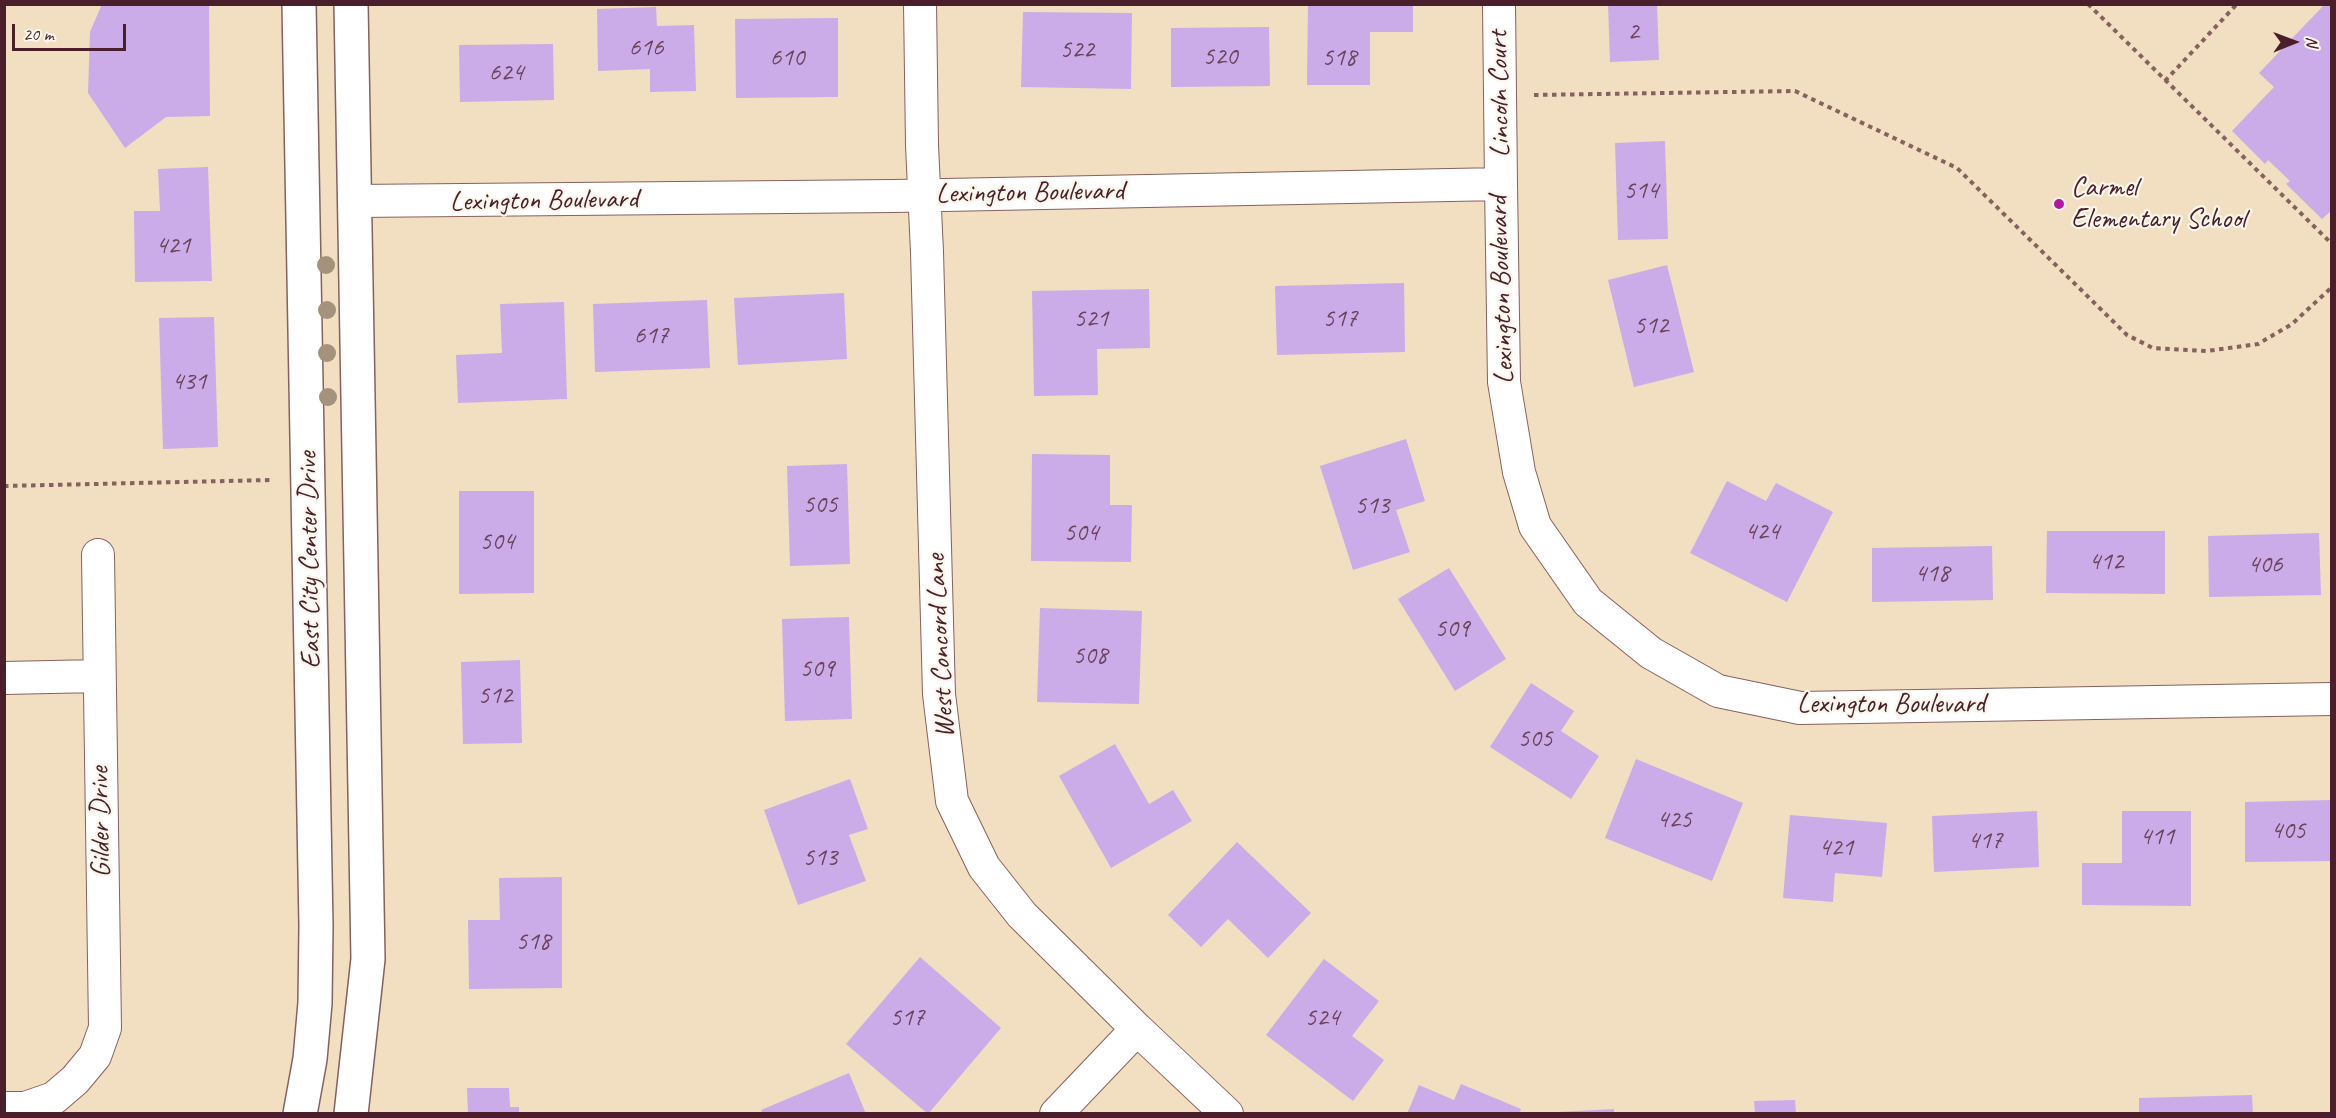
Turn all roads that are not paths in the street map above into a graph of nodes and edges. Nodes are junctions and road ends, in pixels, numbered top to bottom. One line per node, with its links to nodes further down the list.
1 (299, 4): 14 (street, East City Center Drive)
2 (351, 4): 7 (street, East City Center Drive)
3 (920, 4): 6 (street, West Concord Lane)
4 (1499, 4): 5 (street, Lincoln Court)
5 (1501, 184): 6 (street, Lexington Boulevard); 11 (street, Lexington Boulevard)
6 (925, 195): 7 (street, Lexington Boulevard); 12 (street, West Concord Lane)
7 (355, 201): 15 (street, East City Center Drive)
8 (98, 555): 9 (street, Gilder Drive)
9 (98, 676): 10 (street); 13 (street, Gilder Drive)
10 (4, 678)
11 (2331, 699)
12 (1137, 1029): 16 (street); 17 (street, West Concord Lane)
13 (4, 1108)
14 (300, 1113)
15 (351, 1113)
16 (1056, 1113)
17 (1227, 1113)

